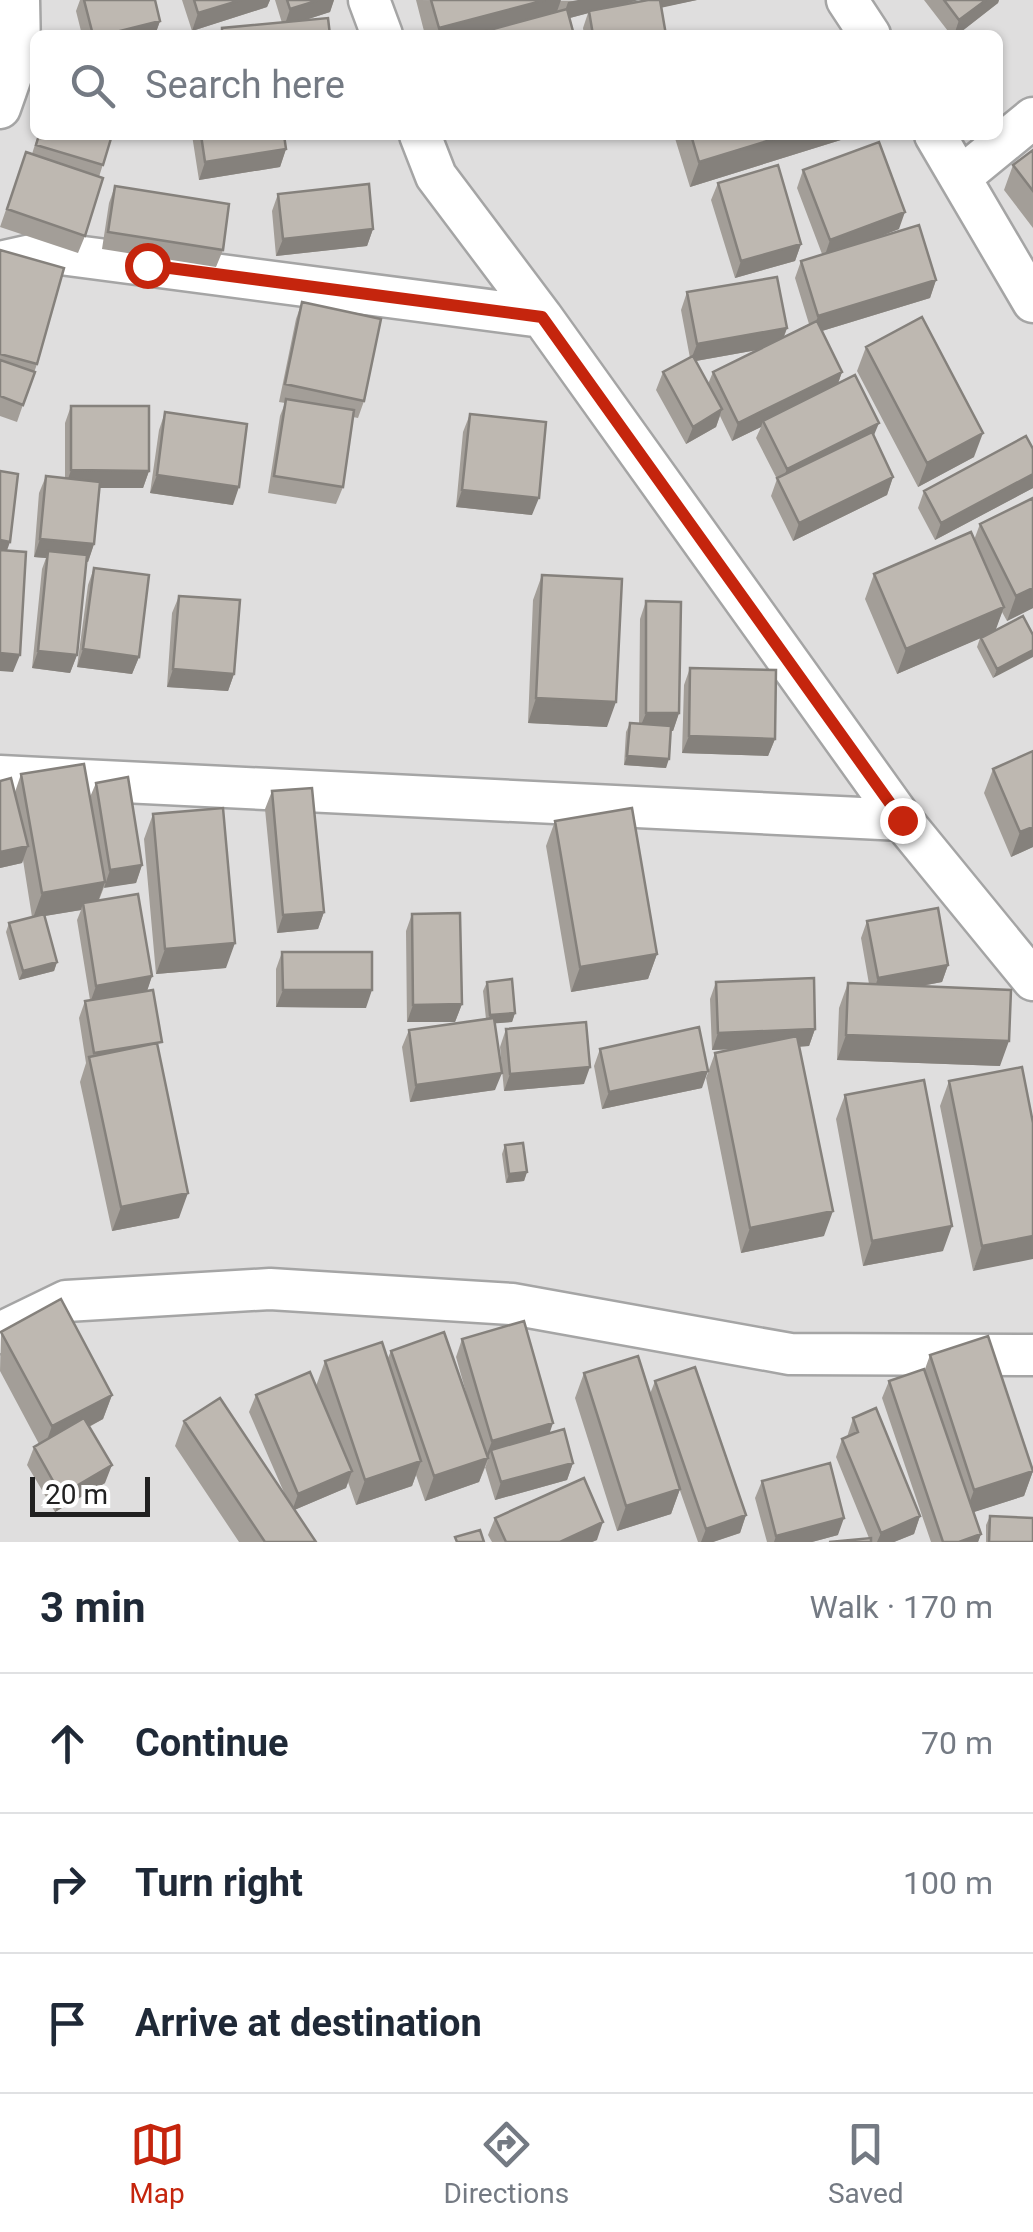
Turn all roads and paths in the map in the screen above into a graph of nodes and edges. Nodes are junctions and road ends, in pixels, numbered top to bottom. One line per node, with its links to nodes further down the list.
1 (19, 0): 6 (street)
2 (369, 0): 4 (street)
3 (847, 0): 5 (street)
4 (380, 30)
5 (867, 30)
6 (0, 108)
7 (1033, 118): 10 (street)
8 (422, 140): 13 (street)
9 (938, 140): 10 (street)
10 (962, 176): 12 (street)
11 (0, 262): 13 (street)
12 (1033, 302)
13 (542, 317): 15 (street)
14 (0, 776): 15 (street)
15 (902, 820): 16 (street)
16 (1033, 980)
17 (0, 1333): 18 (street)
18 (1033, 1355)

